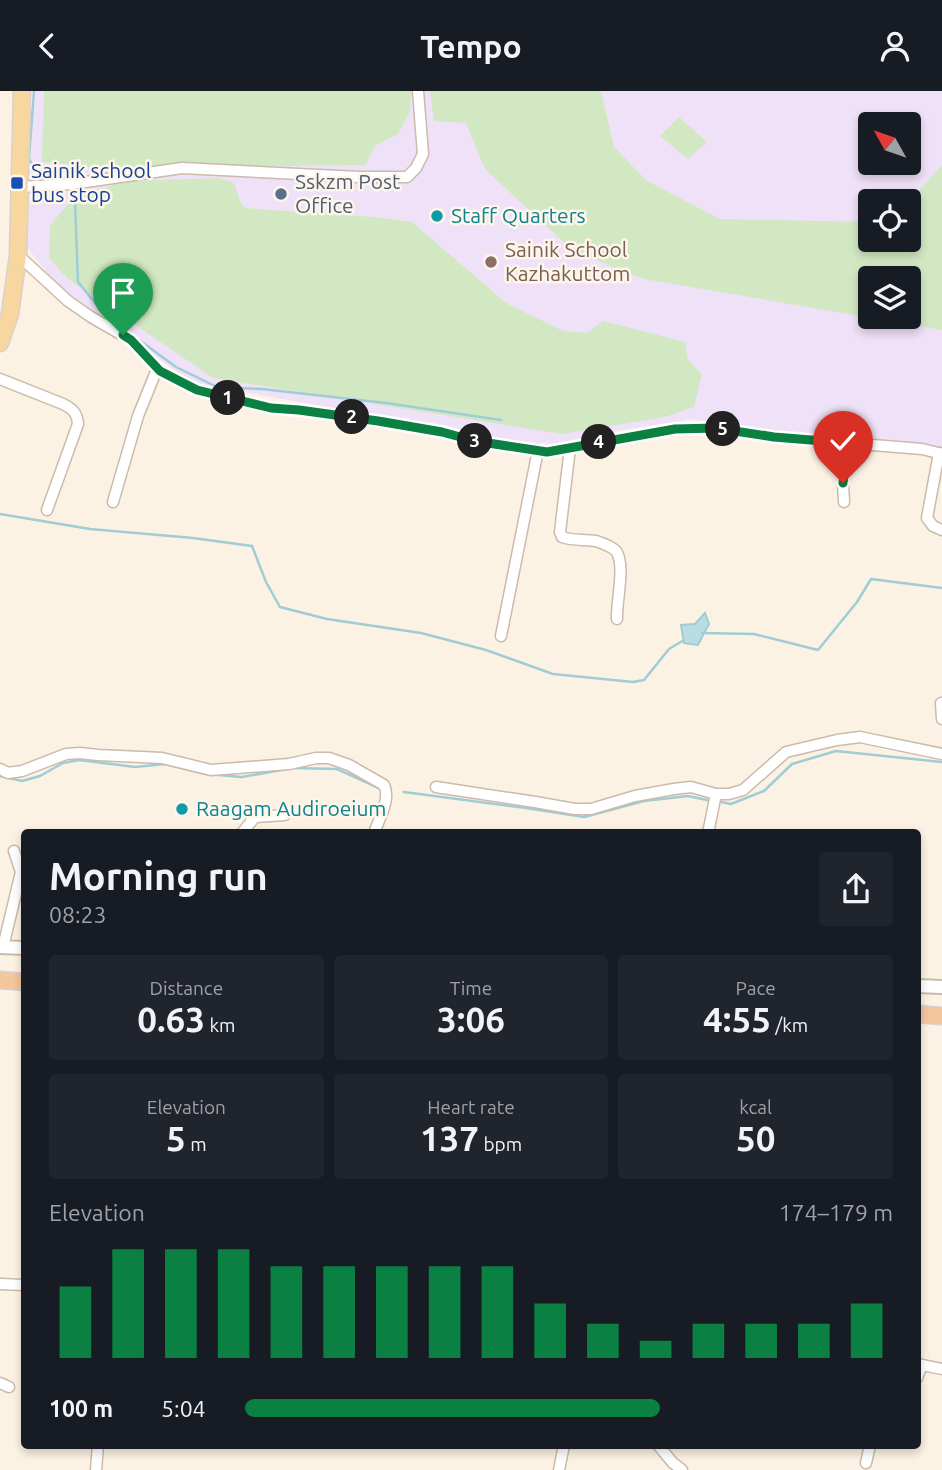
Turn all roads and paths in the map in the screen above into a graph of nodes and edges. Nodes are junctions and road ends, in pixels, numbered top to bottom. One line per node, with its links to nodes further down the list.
1 (22, 91): 3 (main road)
2 (418, 91): 3 (street)
3 (19, 187): 4 (main road)
4 (18, 255): 5 (main road); 6 (street)
5 (0, 341)
6 (157, 369): 10 (street); 12 (street)
7 (0, 379): 14 (street)
8 (848, 443): 9 (street); 11 (street); 13 (street)
9 (570, 449): 10 (street); 16 (street)
10 (538, 450): 17 (street)
11 (941, 453): 15 (street)
12 (113, 502)
13 (844, 502)
14 (47, 510)
15 (942, 530)
16 (617, 618)
17 (501, 636)
18 (941, 703): 19 (street)
19 (942, 719)
20 (942, 754): 23 (street)
21 (0, 769): 26 (street)
22 (436, 787): 23 (street)
23 (716, 793): 27 (street)
24 (285, 815): 25 (street)
25 (243, 829)
26 (375, 829)
27 (709, 829)
28 (14, 851): 29 (street)
29 (2, 947): 30 (street)
30 (21, 948)
31 (0, 980): 32 (highway)
32 (21, 982)
33 (921, 986): 34 (street)
34 (942, 987)
35 (921, 1014): 36 (highway)
36 (942, 1016)
37 (0, 1284): 38 (street)
38 (21, 1285)
39 (921, 1365): 40 (street)
40 (942, 1369)
41 (98, 1449): 46 (street)
42 (563, 1449): 47 (street)
43 (661, 1449): 48 (street)
44 (869, 1449): 45 (street)
45 (866, 1463)
46 (96, 1470)
47 (559, 1470)
48 (682, 1470)

